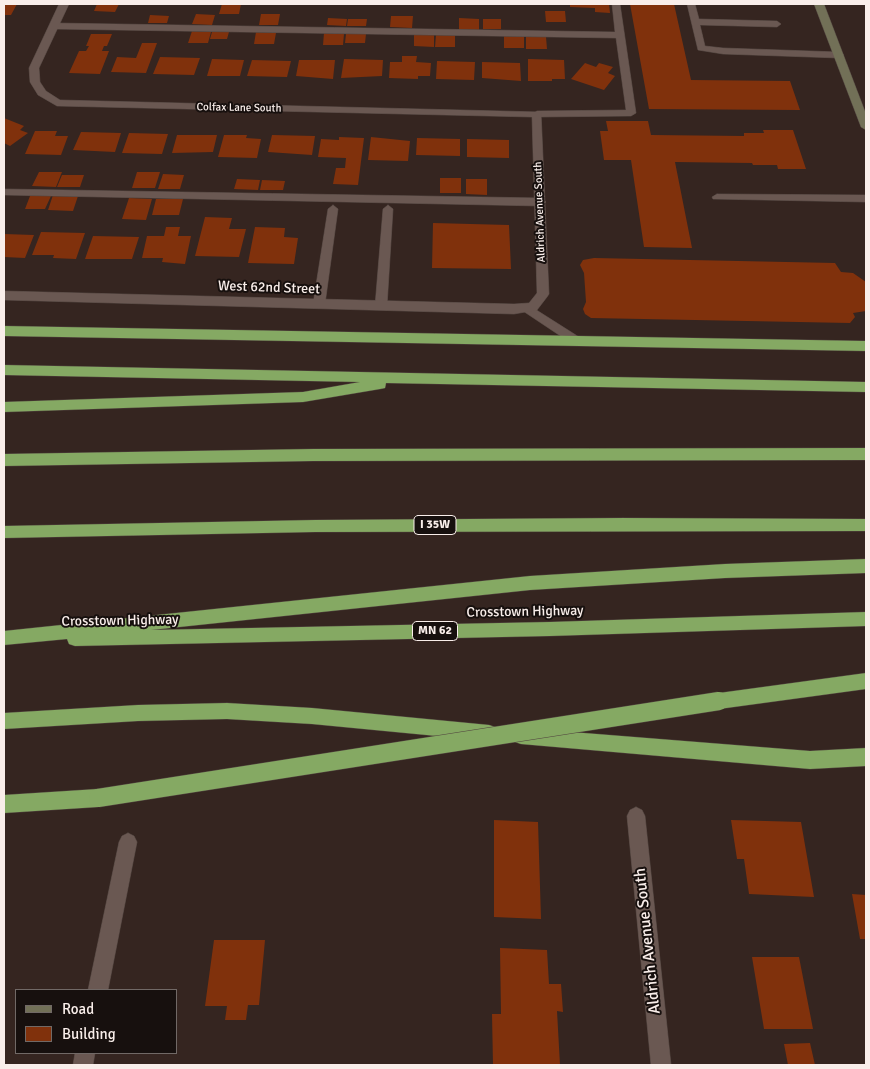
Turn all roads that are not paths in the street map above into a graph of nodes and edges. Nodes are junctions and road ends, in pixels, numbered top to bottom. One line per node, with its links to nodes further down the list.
1 (64, 4): 7 (street, Colfax Lane South)
2 (616, 4): 8 (lane)
3 (691, 4): 5 (lane)
4 (819, 4): 9 (main road)
5 (695, 22): 6 (lane); 9 (lane)
6 (777, 24)
7 (54, 26): 8 (lane); 10 (street, Colfax Lane South)
8 (620, 35): 10 (lane)
9 (839, 55): 11 (main road)
10 (536, 114): 15 (street, Aldrich Avenue South)
11 (866, 127)
12 (4, 192): 15 (lane)
13 (717, 198): 14 (lane)
14 (866, 200)
15 (541, 202): 21 (street, Aldrich Avenue South)
16 (333, 209): 19 (lane)
17 (388, 209): 20 (lane)
18 (4, 296): 19 (street, West 62nd Street)
19 (319, 304): 20 (street, West 62nd Street)
20 (381, 306): 21 (street, West 62nd Street)
21 (530, 307): 23 (lane)
22 (4, 331): 23 (highway)
23 (575, 340): 24 (highway)
24 (866, 346)
25 (4, 370): 26 (highway)
26 (411, 378): 27 (highway); 28 (highway)
27 (866, 387)
28 (4, 407)
29 (866, 454): 30 (highway)
30 (4, 460)
31 (866, 525): 32 (highway, I 35W)
32 (4, 532)
33 (866, 566): 35 (highway)
34 (866, 619): 35 (highway, Crosstown Highway / MN 62)
35 (4, 639)
36 (866, 681): 39 (highway, bridge)
37 (4, 721): 38 (highway)
38 (866, 758)
39 (4, 804)
40 (636, 816): 43 (street, Aldrich Avenue South)
41 (128, 842): 42 (street)
42 (98, 989)
43 (661, 1065)

